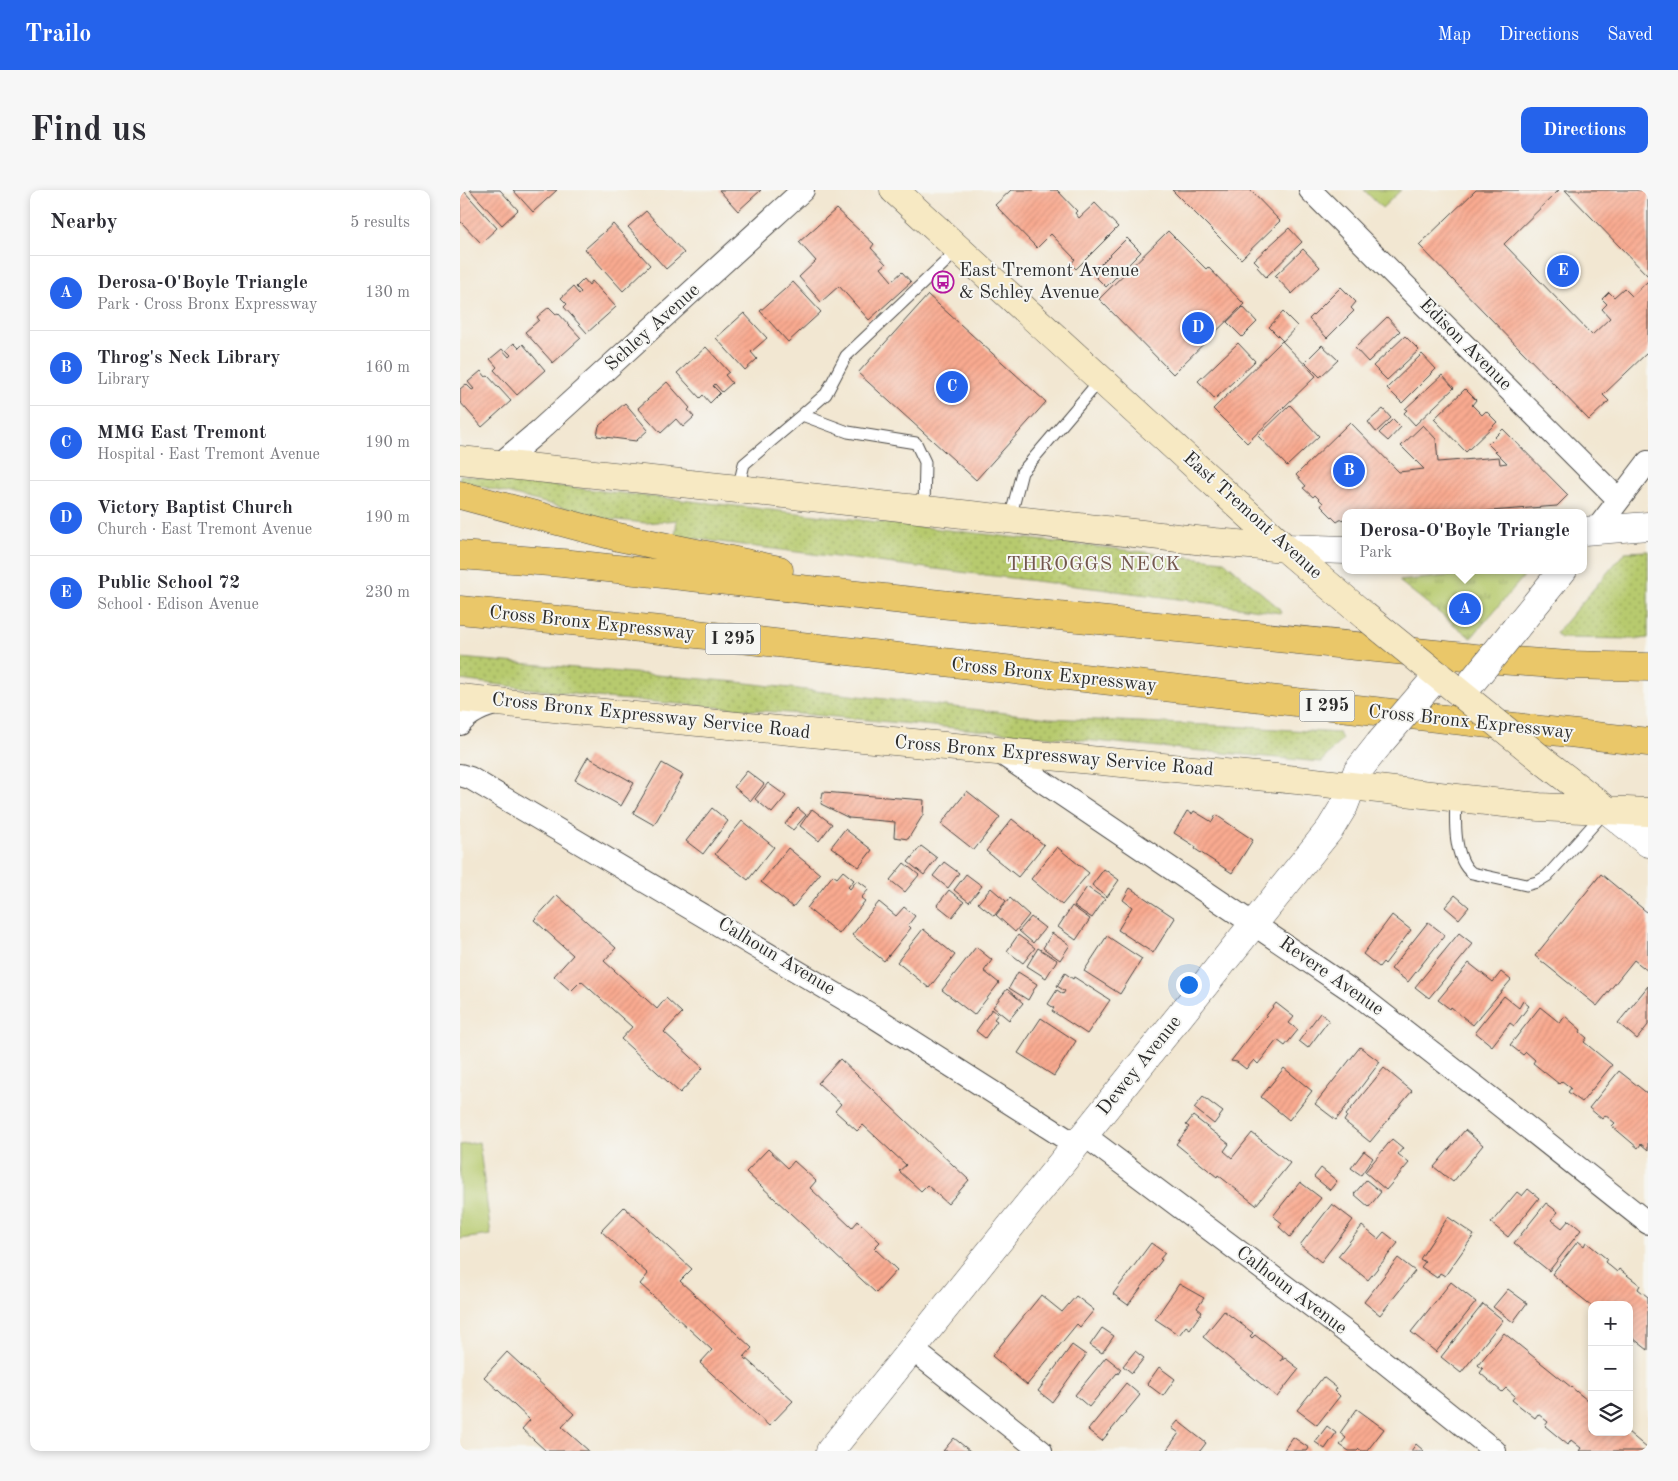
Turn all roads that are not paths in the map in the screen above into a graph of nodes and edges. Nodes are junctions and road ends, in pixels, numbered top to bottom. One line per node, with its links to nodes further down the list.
1 (803, 190): 9 (street, Schley Avenue)
2 (894, 190): 4 (main road, East Tremont Avenue)
3 (1310, 190): 12 (street, Edison Avenue)
4 (959, 249): 5 (main road, East Tremont Avenue); 6 (lane)
5 (1101, 379): 14 (lane); 17 (main road, East Tremont Avenue)
6 (802, 414): 10 (lane); 13 (lane)
7 (460, 460): 9 (main road)
8 (1648, 462): 12 (street)
9 (501, 464): 10 (main road)
10 (738, 489): 13 (main road)
11 (460, 495): 21 (highway)
12 (1619, 500): 16 (street)
13 (924, 509): 14 (main road)
14 (1010, 520): 17 (main road)
15 (1648, 526): 16 (street)
16 (1588, 535)
17 (1285, 548): 18 (street); 26 (main road, East Tremont Avenue, bridge)
18 (1342, 550)
19 (460, 555): 21 (highway)
20 (1560, 574): 27 (street, bridge)
21 (940, 604): 25 (highway)
22 (460, 610): 24 (highway, Cross Bronx Expressway / I 295)
23 (460, 628): 24 (highway)
24 (670, 631): 31 (highway, Cross Bronx Expressway / I 295)
25 (1648, 667)
26 (1438, 675): 27 (main road, East Tremont Avenue, bridge); 34 (street, Dewey Avenue, bridge)
27 (1462, 694): 36 (main road, East Tremont Avenue, bridge)
28 (460, 698): 29 (main road, Cross Bronx Expressway Service Road)
29 (502, 703): 30 (street); 32 (main road, Cross Bronx Expressway Service Road)
30 (460, 724)
31 (1648, 742)
32 (999, 752): 34 (main road, Cross Bronx Expressway Service Road); 39 (street, Revere Avenue)
33 (463, 772): 40 (street, Calhoun Avenue)
34 (1351, 786): 35 (main road, Cross Bronx Expressway Service Road); 39 (street, Dewey Avenue)
35 (1456, 797): 36 (main road, Cross Bronx Expressway Service Road); 36 (lane)
36 (1607, 810): 37 (main road, Cross Bronx Expressway Service Road); 38 (street, East Tremont Avenue)
37 (1648, 812)
38 (1648, 843)
39 (1254, 923): 40 (street, Dewey Avenue); 41 (street, Revere Avenue)
40 (1080, 1140): 42 (street, Dewey Avenue); 45 (street, Calhoun Avenue)
41 (1648, 1223)
42 (912, 1349): 43 (street, Dewey Avenue); 44 (street)
43 (830, 1451)
44 (1042, 1451)
45 (1495, 1451)

